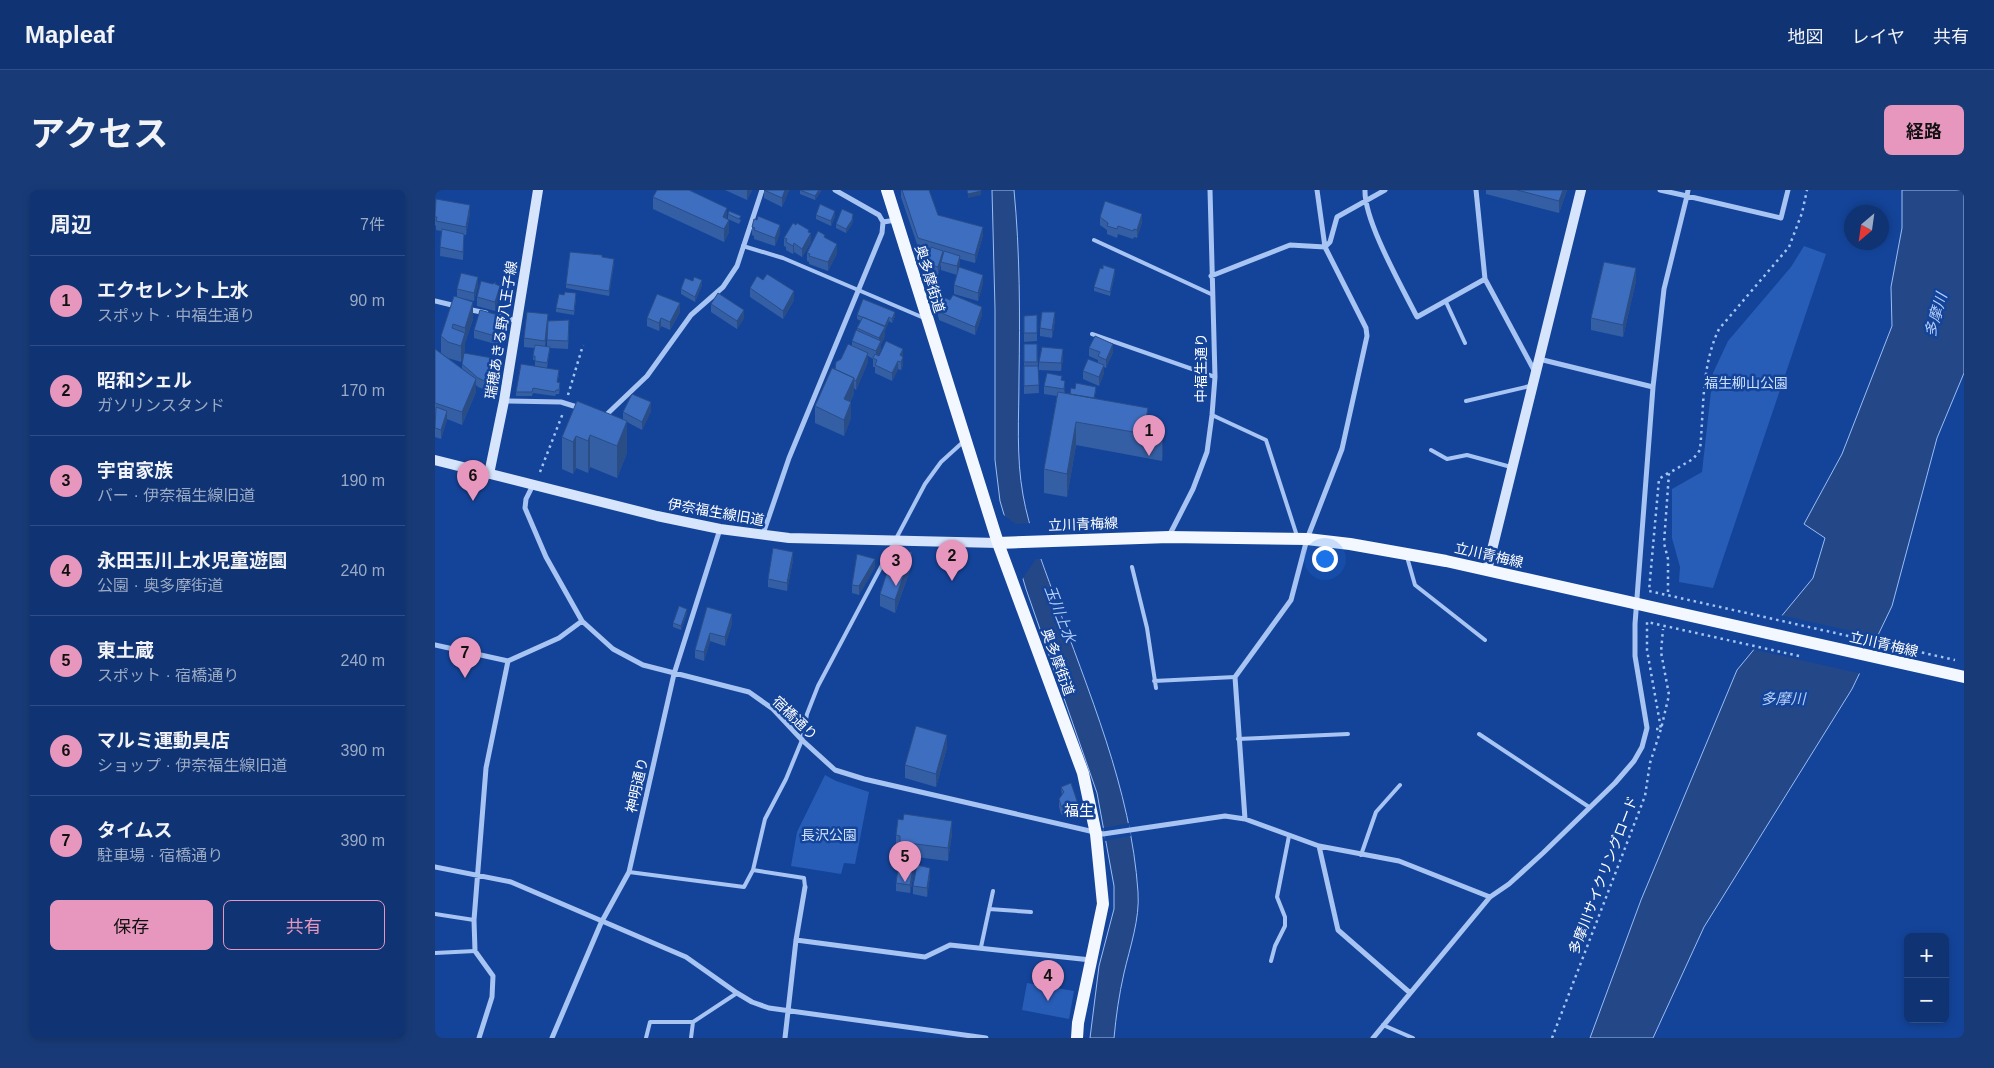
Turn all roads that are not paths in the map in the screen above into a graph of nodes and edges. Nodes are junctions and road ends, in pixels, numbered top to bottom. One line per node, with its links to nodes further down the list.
1 (538, 190): 28 (street, 瑞穂あきる野八王子線)
2 (762, 190): 19 (street)
3 (835, 190): 17 (street)
4 (887, 190): 16 (main road, 奥多摩街道)
5 (1209, 190): 21 (street, 中福生通り)
6 (1317, 190): 20 (street)
7 (1365, 190): 15 (street)
8 (1385, 190): 15 (street)
9 (1476, 190): 22 (street)
10 (1581, 190): 31 (street)
11 (1660, 190): 14 (street)
12 (1688, 190): 14 (street)
13 (1788, 190): 14 (street)
14 (1687, 196): 35 (street)
15 (1364, 201): 20 (street); 26 (street)
16 (896, 220): 17 (street); 27 (main road, 奥多摩街道)
17 (883, 222): 23 (street)
18 (1093, 240): 24 (lane)
19 (743, 246): 23 (lane); 39 (street)
20 (1325, 247): 21 (street); 50 (street)
21 (1211, 276): 24 (street, 中福生通り)
22 (1485, 280): 26 (street); 32 (street)
23 (859, 290): 27 (lane); 48 (street)
24 (1211, 294): 33 (street, 中福生通り)
25 (435, 301): 28 (street)
26 (1446, 302): 30 (lane)
27 (927, 318): 41 (main road, 奥多摩街道)
28 (517, 321): 36 (street, 瑞穂あきる野八王子線)
29 (1092, 334): 33 (lane)
30 (1465, 343)
31 (1539, 359): 32 (street); 35 (street)
32 (1535, 372): 34 (street)
33 (1215, 376): 40 (street, 中福生通り)
34 (1533, 386): 37 (lane); 44 (street)
35 (1653, 386): 56 (street)
36 (504, 401): 38 (street); 45 (street, 瑞穂あきる野八王子線)
37 (1466, 401)
38 (589, 412)
39 (597, 414)
40 (1212, 415): 49 (street, 中福生通り); 50 (lane)
41 (965, 440): 51 (lane); 52 (main road, 奥多摩街道)
42 (1431, 450): 44 (lane)
43 (435, 460): 45 (street, 伊奈福生線旧道)
44 (1512, 468): 55 (street)
45 (489, 474): 46 (street, 伊奈福生線旧道)
46 (533, 485): 47 (street, 伊奈福生線旧道); 57 (street, 宿橋通り)
47 (720, 529): 48 (street, 伊奈福生線旧道); 61 (street, 神明通り)
48 (763, 535): 51 (street, 伊奈福生線旧道)
49 (1169, 537): 50 (main road, 立川青梅線); 52 (main road, 立川青梅線)
50 (1302, 538): 53 (main road, 立川青梅線); 62 (street)
51 (894, 541): 52 (street, 伊奈福生線旧道); 69 (lane)
52 (1002, 543): 73 (main road, 奥多摩街道)
53 (1406, 553): 55 (main road, 立川青梅線); 58 (lane)
54 (1132, 567): 64 (lane)
55 (1487, 570): 56 (main road, 立川青梅線)
56 (1636, 603): 63 (main road, 立川青梅線); 71 (street)
57 (582, 621): 60 (street); 61 (street, 宿橋通り)
58 (1485, 640)
59 (435, 645): 60 (street)
60 (508, 661): 80 (street)
61 (674, 674): 69 (street, 宿橋通り); 79 (street, 神明通り)
62 (1235, 677): 64 (lane); 68 (street)
63 (1964, 677)
64 (1154, 681): 65 (lane)
65 (1155, 688)
66 (1348, 734): 68 (lane)
67 (1479, 734): 71 (lane)
68 (1238, 739): 72 (street)
69 (802, 740): 73 (street, 宿橋通り); 78 (lane)
70 (1400, 785): 76 (lane)
71 (1589, 807): 83 (street)
72 (1245, 819): 73 (street); 74 (street)
73 (1100, 834): 93 (main road, 奥多摩街道)
74 (1289, 836): 75 (street); 94 (lane)
75 (1319, 846): 76 (street); 95 (street)
76 (1361, 855): 83 (street)
77 (435, 867): 80 (street)
78 (753, 870): 79 (lane); 81 (lane)
79 (629, 872): 88 (street, 神明通り)
80 (477, 876): 87 (street); 88 (street)
81 (805, 887): 89 (street)
82 (993, 892): 84 (lane)
83 (1491, 897): 95 (street)
84 (989, 909): 85 (lane); 90 (lane)
85 (1031, 912)
86 (435, 914): 87 (lane)
87 (474, 920): 91 (street)
88 (601, 922): 96 (street); 101 (street, 神明通り)
89 (796, 940): 90 (street); 97 (street)
90 (981, 947): 93 (street)
91 (475, 951): 92 (lane); 100 (street)
92 (435, 953)
93 (1091, 960): 106 (main road, 奥多摩街道)
94 (1271, 961)
95 (1409, 992): 99 (street)
96 (737, 993): 97 (street); 98 (lane)
97 (788, 1011): 104 (street); 105 (street)
98 (693, 1022): 102 (lane); 103 (lane)
99 (1383, 1025): 107 (street); 108 (lane)
100 (479, 1038)
101 (552, 1038)
102 (646, 1038)
103 (691, 1038)
104 (785, 1038)
105 (986, 1038)
106 (1077, 1038)
107 (1373, 1038)
108 (1413, 1038)

